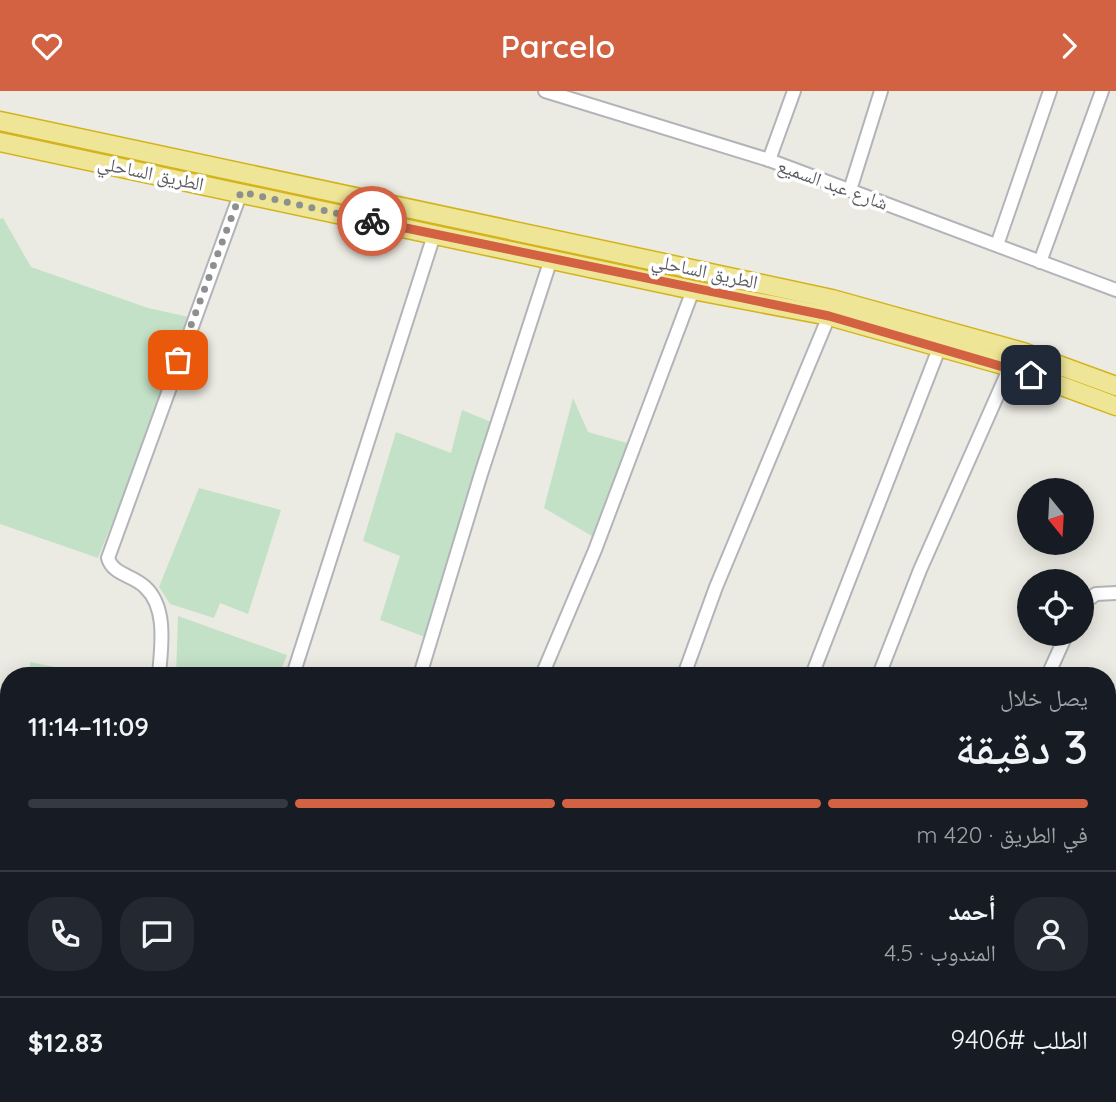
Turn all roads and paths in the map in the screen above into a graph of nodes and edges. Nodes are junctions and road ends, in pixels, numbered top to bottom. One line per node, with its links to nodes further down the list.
1 (545, 91): 8 (street, شارع عبد السميع)
2 (794, 91): 8 (street)
3 (881, 91): 9 (street)
4 (1051, 91): 12 (street)
5 (1102, 91): 14 (street)
6 (0, 121): 20 (highway, الطريق الساحلي)
7 (0, 142): 10 (highway, الطريق الساحلي)
8 (769, 160): 9 (street, شارع عبد السميع)
9 (850, 190): 12 (street, شارع عبد السميع)
10 (241, 192): 11 (highway, الطريق الساحلي); 25 (street)
11 (435, 235): 13 (highway, الطريق الساحلي); 26 (street)
12 (998, 245): 14 (street, شارع عبد السميع)
13 (551, 259): 15 (highway, الطريق الساحلي); 27 (street)
14 (1040, 262): 16 (street, شارع عبد السميع)
15 (693, 290): 17 (highway, الطريق الساحلي); 28 (street)
16 (1116, 291)
17 (829, 316): 18 (highway, الطريق الساحلي); 29 (street)
18 (940, 346): 19 (highway, الطريق الساحلي); 30 (street)
19 (1010, 367): 21 (highway, الطريق الساحلي); 31 (street)
20 (1116, 386)
21 (1116, 406)
22 (1116, 593): 23 (street)
23 (1094, 596)
24 (1060, 646): 32 (street)
25 (160, 667)
26 (296, 667)
27 (422, 667)
28 (545, 667)
29 (687, 667)
30 (815, 667)
31 (882, 667)
32 (1051, 667)

